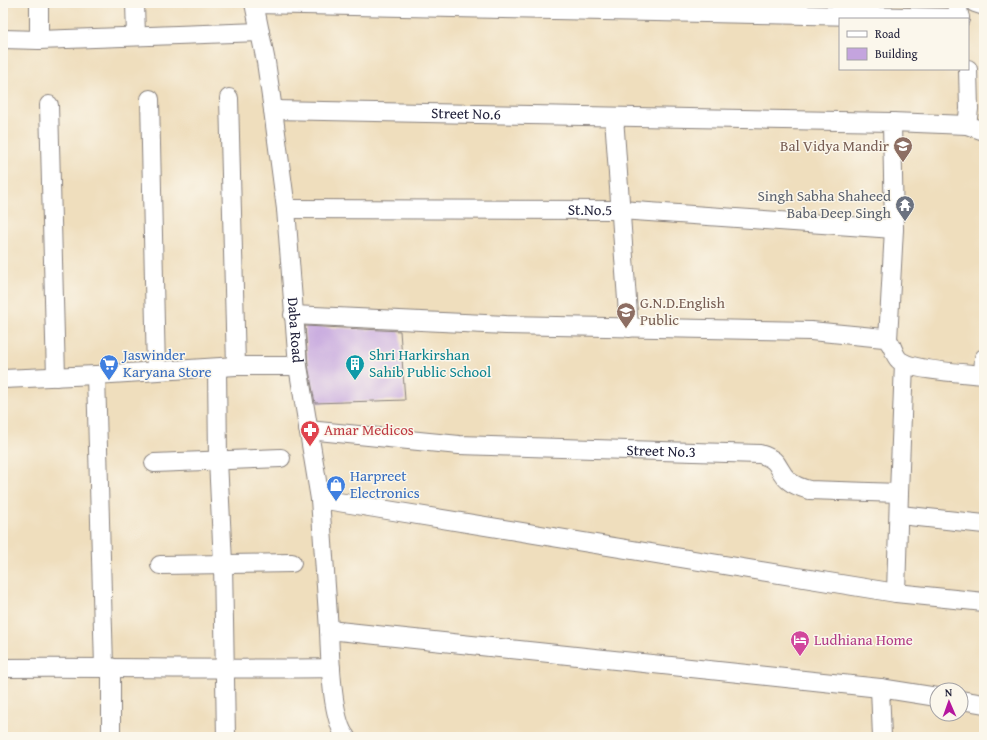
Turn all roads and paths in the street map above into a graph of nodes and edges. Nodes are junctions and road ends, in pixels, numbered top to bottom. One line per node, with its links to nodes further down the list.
1 (39, 3): 10 (street)
2 (134, 3): 8 (street)
3 (254, 3): 6 (street); 7 (street, Daba Road)
4 (976, 3): 5 (street)
5 (984, 6)
6 (959, 13)
7 (260, 32): 8 (street); 15 (street, Daba Road)
8 (136, 36): 10 (street)
9 (3, 39): 10 (street)
10 (39, 40)
11 (968, 70): 18 (street)
12 (229, 98): 27 (street)
13 (150, 99): 31 (street)
14 (48, 104): 33 (street)
15 (273, 110): 16 (street, Street No.6); 20 (street, Daba Road)
16 (614, 117): 17 (street, Street No.6); 21 (street)
17 (892, 122): 18 (street, Street No.6); 22 (street)
18 (967, 125): 19 (street, Street No.6)
19 (984, 131)
20 (286, 209): 21 (street, St.No.5); 23 (street, Daba Road)
21 (620, 210): 22 (street, St.No.5); 24 (street)
22 (894, 229): 25 (street)
23 (293, 315): 24 (street); 28 (street, Daba Road)
24 (629, 328): 25 (street)
25 (888, 340): 26 (street)
26 (904, 363): 30 (street); 39 (street)
27 (236, 366): 28 (street, Daba Road); 29 (street, Daba Road)
28 (298, 366): 35 (street)
29 (217, 368): 31 (street, Daba Road); 37 (street)
30 (984, 369)
31 (156, 371): 32 (street, Daba Road)
32 (96, 375): 33 (street, Daba Road); 49 (street)
33 (56, 376): 34 (street, Daba Road)
34 (3, 379)
35 (308, 430): 39 (street, Street No.3); 40 (street)
36 (281, 458): 37 (street)
37 (218, 460): 38 (street); 43 (street)
38 (154, 463)
39 (900, 493): 41 (street)
40 (320, 499): 46 (street); 48 (street)
41 (900, 515): 42 (street); 46 (street)
42 (984, 524)
43 (224, 563): 44 (street); 45 (street); 52 (street)
44 (292, 563)
45 (160, 565)
46 (896, 593): 47 (street)
47 (984, 602)
48 (329, 630): 51 (street); 53 (street)
49 (108, 667): 50 (street); 52 (street); 57 (street)
50 (3, 668)
51 (331, 668): 52 (street); 59 (street)
52 (225, 669): 58 (street)
53 (880, 688): 54 (street); 60 (street)
54 (929, 696)
55 (969, 701): 56 (street)
56 (984, 704)
57 (111, 737)
58 (226, 737)
59 (346, 737)
60 (882, 737)

